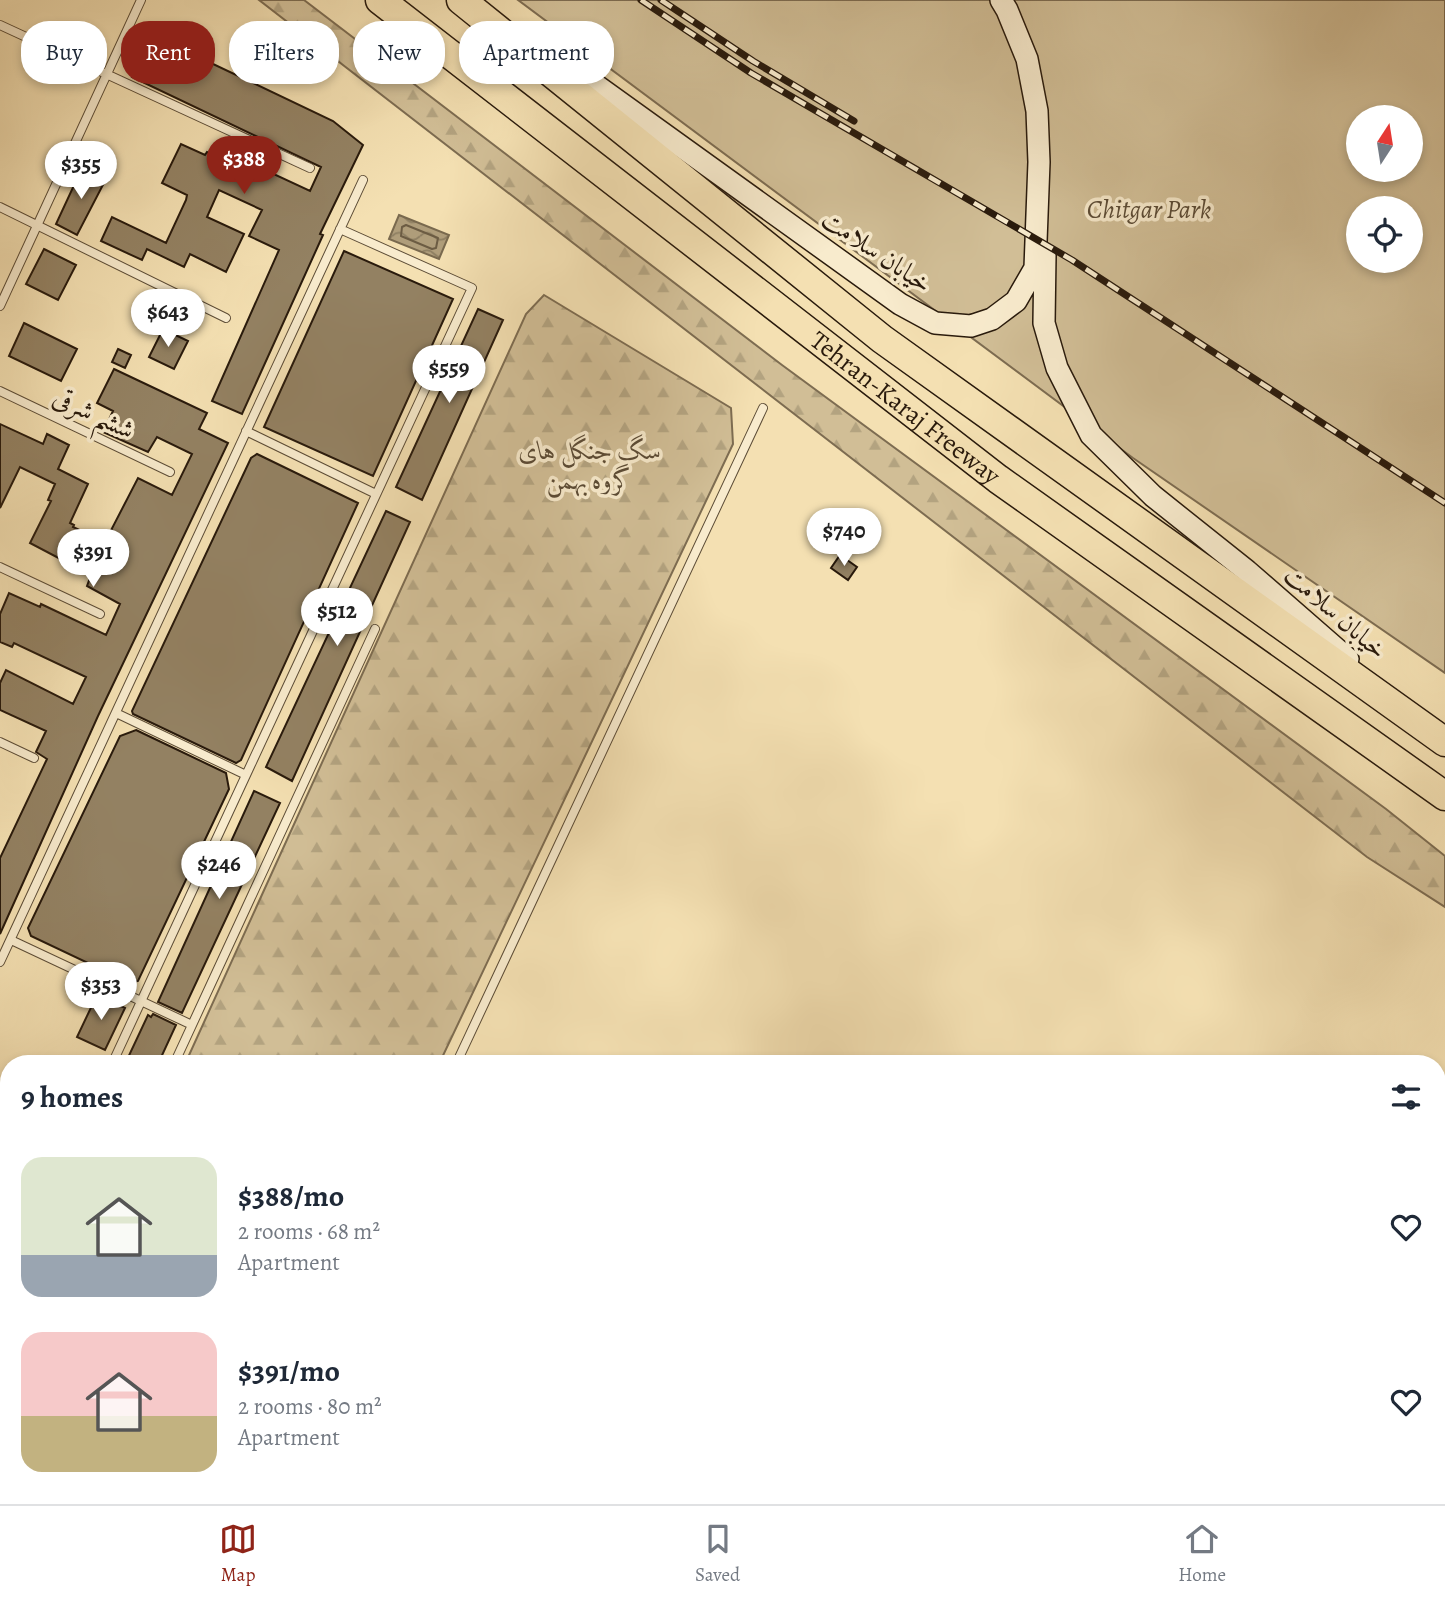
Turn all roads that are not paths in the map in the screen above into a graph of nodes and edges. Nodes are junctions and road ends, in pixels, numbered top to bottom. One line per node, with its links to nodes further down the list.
1 (141, 0): 9 (lane)
2 (380, 0): 35 (highway, Tehran-Karaj Freeway)
3 (461, 0): 6 (highway, Tehran-Karaj Freeway)
4 (1001, 0): 13 (main road, خیابان سلامت)
5 (1014, 0): 30 (main road, خیابان سلامت)
6 (488, 21)
7 (0, 25): 8 (lane)
8 (21, 35)
9 (107, 74)
10 (107, 76): 14 (lane)
11 (102, 84): 17 (lane)
12 (566, 84): 30 (highway, Tehran-Karaj Freeway)
13 (594, 84)
14 (310, 168)
15 (363, 180): 18 (lane)
16 (0, 208): 17 (lane)
17 (37, 225): 19 (lane); 20 (lane)
18 (340, 229): 23 (lane); 25 (lane)
19 (0, 306)
20 (226, 318)
21 (0, 391): 24 (lane, ششم شرقی)
22 (763, 408): 42 (lane)
23 (246, 431): 25 (lane); 29 (lane)
24 (170, 472)
25 (376, 494): 34 (lane)
26 (0, 567): 27 (lane)
27 (100, 614)
28 (375, 629): 39 (lane)
29 (116, 713): 34 (lane); 36 (lane)
30 (1407, 717): 32 (highway, Tehran-Karaj Freeway)
31 (0, 742): 33 (lane)
32 (1445, 742)
33 (34, 758)
34 (246, 775): 38 (lane)
35 (1445, 796)
36 (10, 940): 37 (lane); 38 (lane)
37 (0, 962)
38 (141, 1001): 39 (lane); 40 (lane)
39 (192, 1025): 41 (lane)
40 (116, 1055)
41 (178, 1055)
42 (460, 1055)

